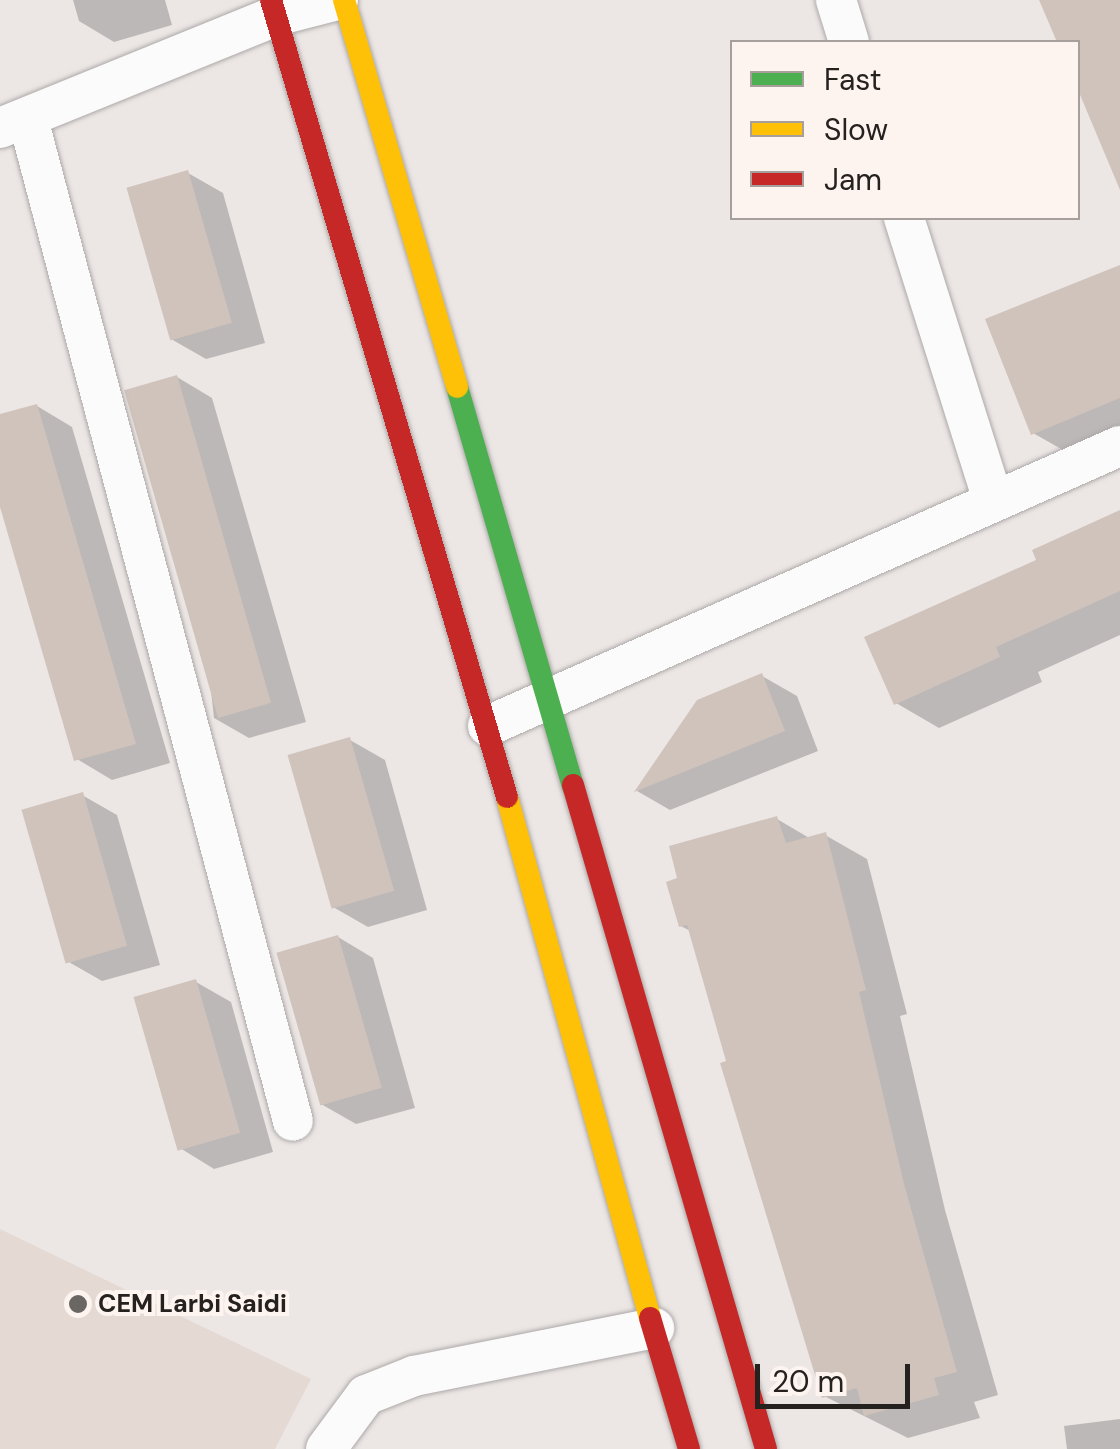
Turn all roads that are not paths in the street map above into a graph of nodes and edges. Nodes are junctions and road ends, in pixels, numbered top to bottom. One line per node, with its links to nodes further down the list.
1 (341, 0): 3 (street); 9 (street)
2 (836, 0): 4 (street)
3 (273, 8): 5 (street); 10 (street)
4 (848, 40)
5 (14, 124): 11 (street)
6 (905, 220): 8 (street)
7 (1120, 446): 8 (street)
8 (992, 501): 9 (street)
9 (551, 702): 10 (street); 15 (street)
10 (488, 726): 12 (street)
11 (292, 1121)
12 (654, 1328): 13 (street); 14 (street)
13 (326, 1449)
14 (689, 1449)
15 (766, 1449)

